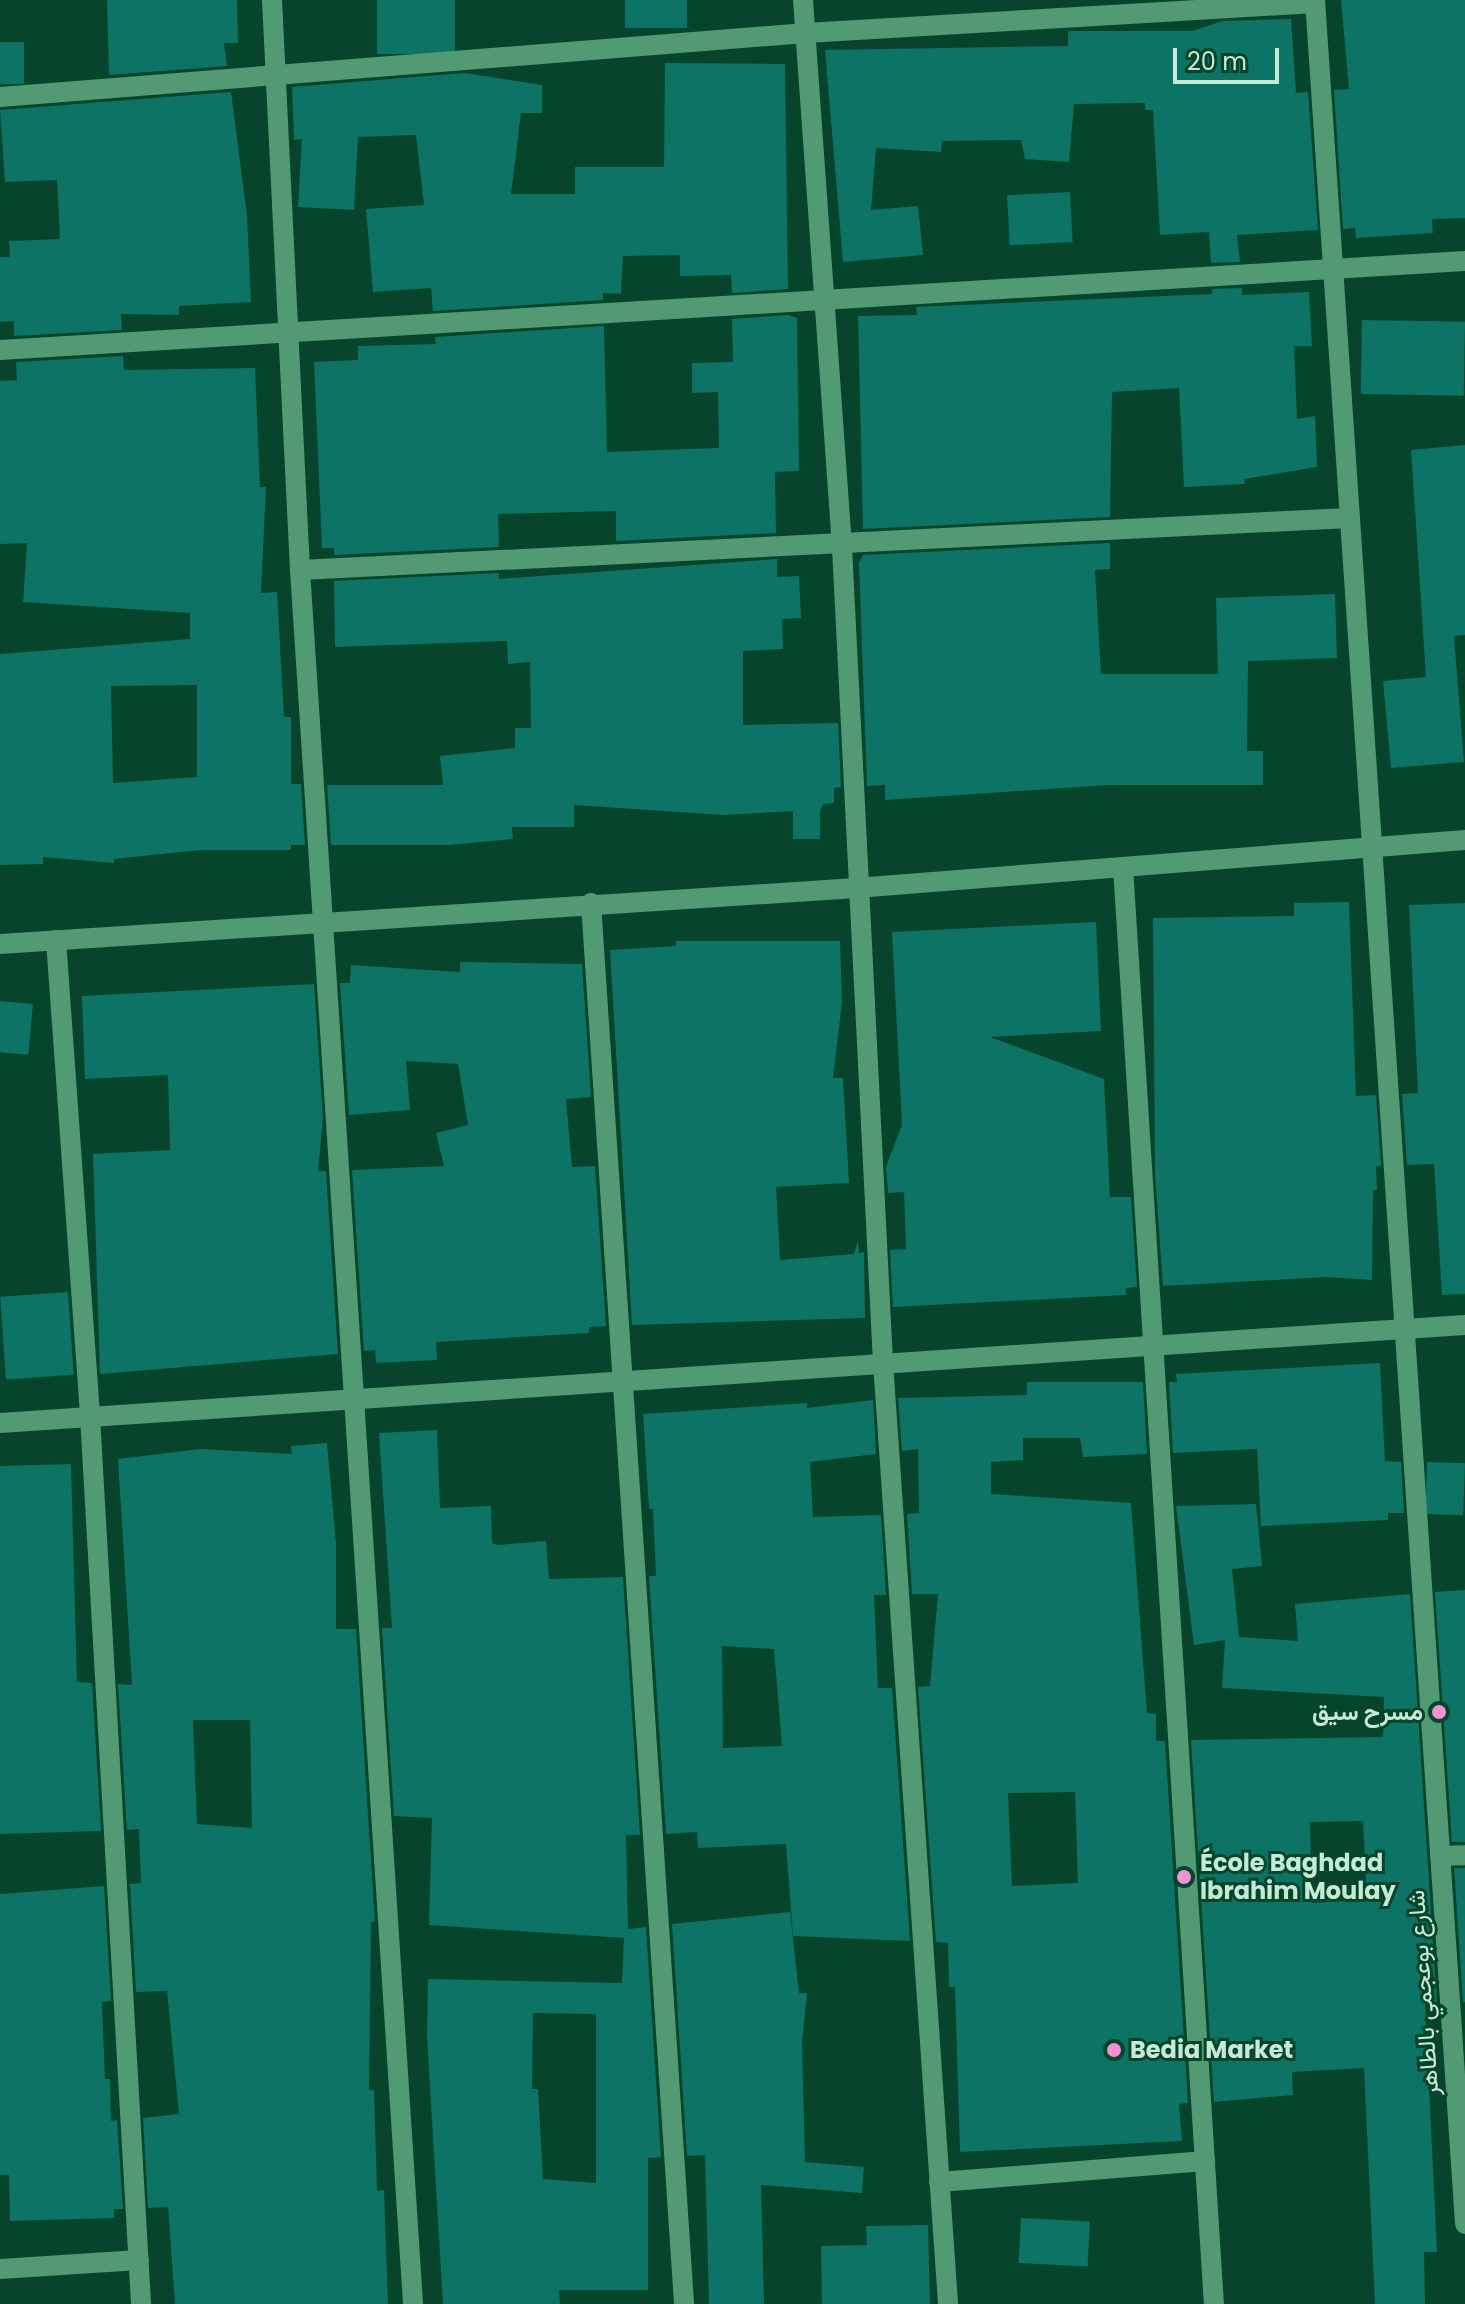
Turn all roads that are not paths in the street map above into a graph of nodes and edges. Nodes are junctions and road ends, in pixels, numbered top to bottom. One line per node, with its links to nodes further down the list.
1 (272, 0): 5 (street)
2 (803, 0): 4 (street)
3 (1315, 2): 4 (street); 8 (street, شارع بوعجمي بالطاهر)
4 (806, 33): 5 (street); 9 (street)
5 (276, 77): 6 (street); 10 (street)
6 (0, 97)
7 (1465, 261): 8 (street)
8 (1335, 270): 9 (street); 12 (street, شارع بوعجمي بالطاهر)
9 (822, 301): 10 (street); 13 (street)
10 (289, 335): 11 (street); 14 (street)
11 (0, 350)
12 (1350, 518): 13 (street); 16 (street, شارع بوعجمي بالطاهر)
13 (842, 547): 14 (street); 18 (street)
14 (300, 570): 20 (street)
15 (1465, 840): 16 (street)
16 (1374, 847): 17 (street); 24 (street, شارع بوعجمي بالطاهر)
17 (1123, 867): 18 (street); 25 (street)
18 (856, 888): 19 (street); 26 (street)
19 (591, 903): 20 (street); 27 (street)
20 (324, 922): 21 (street); 28 (street)
21 (56, 940): 22 (street); 29 (street)
22 (0, 944)
23 (1465, 1325): 24 (street)
24 (1402, 1329): 25 (street); 32 (street, شارع بوعجمي بالطاهر)
25 (1156, 1344): 26 (street); 33 (street)
26 (883, 1362): 27 (street); 34 (street)
27 (619, 1380): 28 (street); 40 (street)
28 (357, 1397): 29 (street); 39 (street)
29 (90, 1416): 30 (street); 36 (street)
30 (0, 1423)
31 (1465, 1855): 32 (street)
32 (1440, 1856): 35 (street, شارع بوعجمي بالطاهر)
33 (1205, 2161): 34 (street); 42 (street)
34 (939, 2182): 41 (street)
35 (1465, 2224)
36 (139, 2260): 37 (street); 38 (street)
37 (0, 2269)
38 (141, 2304)
39 (413, 2304)
40 (684, 2304)
41 (948, 2304)
42 (1214, 2304)

